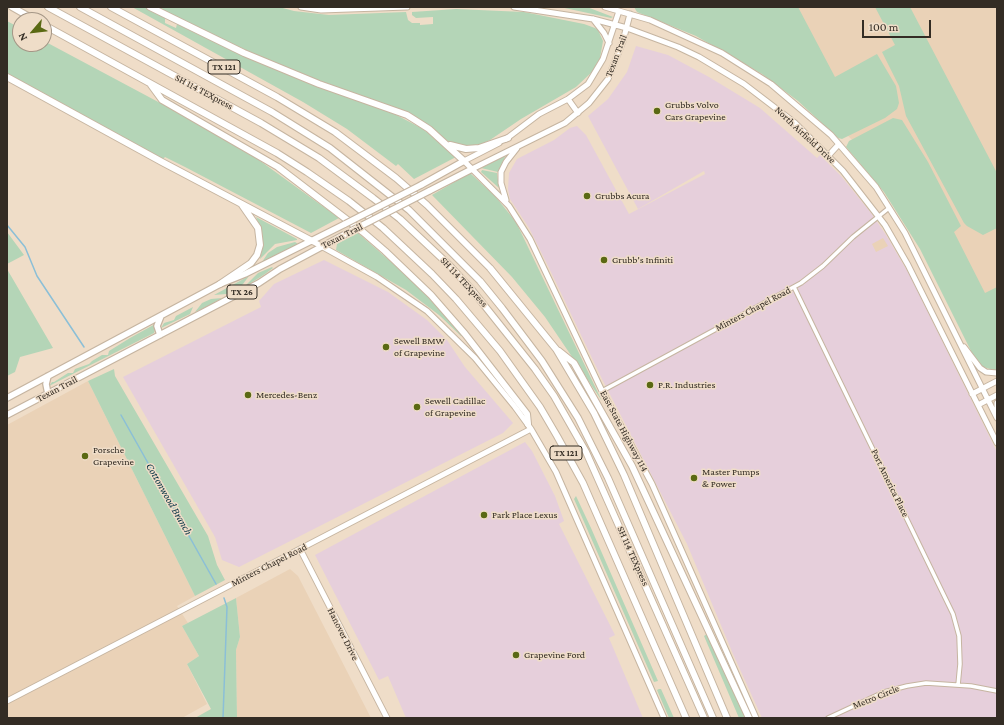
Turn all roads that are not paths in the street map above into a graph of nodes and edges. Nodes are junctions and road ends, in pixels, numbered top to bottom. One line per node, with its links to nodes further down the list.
1 (12, 7): 11 (highway)
2 (48, 7): 65 (highway, SH 114 TEXpress)
3 (80, 7): 66 (highway, SH 114 TEXpress)
4 (111, 7): 40 (highway, TX 121)
5 (150, 7): 25 (highway)
6 (301, 7): 7 (main road)
7 (407, 7)
8 (514, 7): 13 (main road, North Airfield Drive)
9 (605, 7): 10 (main road, North Airfield Drive)
10 (619, 11): 12 (main road, North Airfield Drive); 14 (main road, Texan Trail)
11 (21, 12)
12 (630, 14): 15 (main road, Texan Trail); 24 (main road, North Airfield Drive)
13 (593, 19): 14 (main road, North Airfield Drive); 17 (main road)
14 (614, 25): 15 (main road, North Airfield Drive); 17 (main road, Texan Trail)
15 (627, 28): 21 (main road, Texan Trail); 26 (main road, North Airfield Drive)
16 (52, 29): 19 (highway, TX 121)
17 (609, 43): 20 (main road, Texan Trail)
18 (7, 77): 29 (highway)
19 (150, 83): 56 (highway); 64 (highway, TX 121)
20 (568, 99): 21 (main road); 22 (main road, Texan Trail)
21 (578, 113): 23 (main road, Texan Trail)
22 (508, 138): 25 (highway); 27 (main road, Texan Trail)
23 (520, 144): 28 (main road, Texan Trail); 30 (main road)
24 (839, 144): 26 (main road); 31 (main road, North Airfield Drive)
25 (448, 145): 27 (highway)
26 (828, 156): 32 (main road, North Airfield Drive)
27 (464, 161): 28 (main road, East State Highway 114); 33 (main road, Texan Trail / TX 26, bridge)
28 (472, 169): 30 (main road, East State Highway 114); 34 (main road, Texan Trail, bridge)
29 (241, 204): 33 (highway); 35 (highway)
30 (509, 206): 45 (main road, East State Highway 114)
31 (889, 208): 32 (street, Minters Chapel Road); 38 (main road, North Airfield Drive)
32 (879, 217): 36 (street, Minters Chapel Road); 47 (main road, North Airfield Drive)
33 (312, 241): 34 (main road); 35 (main road, Texan Trail / TX 26)
34 (322, 246): 39 (main road, Texan Trail / TX 26); 56 (main road)
35 (220, 284): 37 (main road, Texan Trail / TX 26)
36 (794, 287): 45 (street, Minters Chapel Road); 59 (street, Port America Place)
37 (161, 316): 39 (main road); 42 (main road, Texan Trail / TX 26)
38 (952, 327): 41 (main road); 44 (main road, North Airfield Drive)
39 (160, 335): 46 (main road, Texan Trail / TX 26)
40 (556, 349): 67 (highway, TX 121); 68 (highway)
41 (997, 373)
42 (48, 376): 46 (main road); 49 (main road, Texan Trail / TX 26)
43 (997, 381): 44 (main road)
44 (982, 389): 47 (main road); 50 (main road, North Airfield Drive)
45 (602, 391): 69 (main road, East State Highway 114)
46 (48, 394): 54 (main road, Texan Trail / TX 26)
47 (972, 394): 52 (main road, North Airfield Drive)
48 (997, 395): 50 (main road)
49 (7, 398)
50 (988, 400): 52 (main road); 55 (main road, North Airfield Drive)
51 (997, 402): 53 (main road)
52 (978, 405): 57 (main road, North Airfield Drive)
53 (997, 412)
54 (7, 416)
55 (997, 418)
56 (530, 427): 58 (main road, Minters Chapel Road); 63 (main road)
57 (997, 443)
58 (300, 549): 61 (main road, Minters Chapel Road); 62 (main road, Hanover Drive)
59 (958, 685): 60 (street, Metro Circle); 70 (street, Metro Circle)
60 (997, 691)
61 (7, 701)
62 (387, 718)
63 (664, 718)
64 (686, 718)
65 (704, 718)
66 (713, 718)
67 (727, 718)
68 (750, 718)
69 (756, 718)
70 (828, 718)

